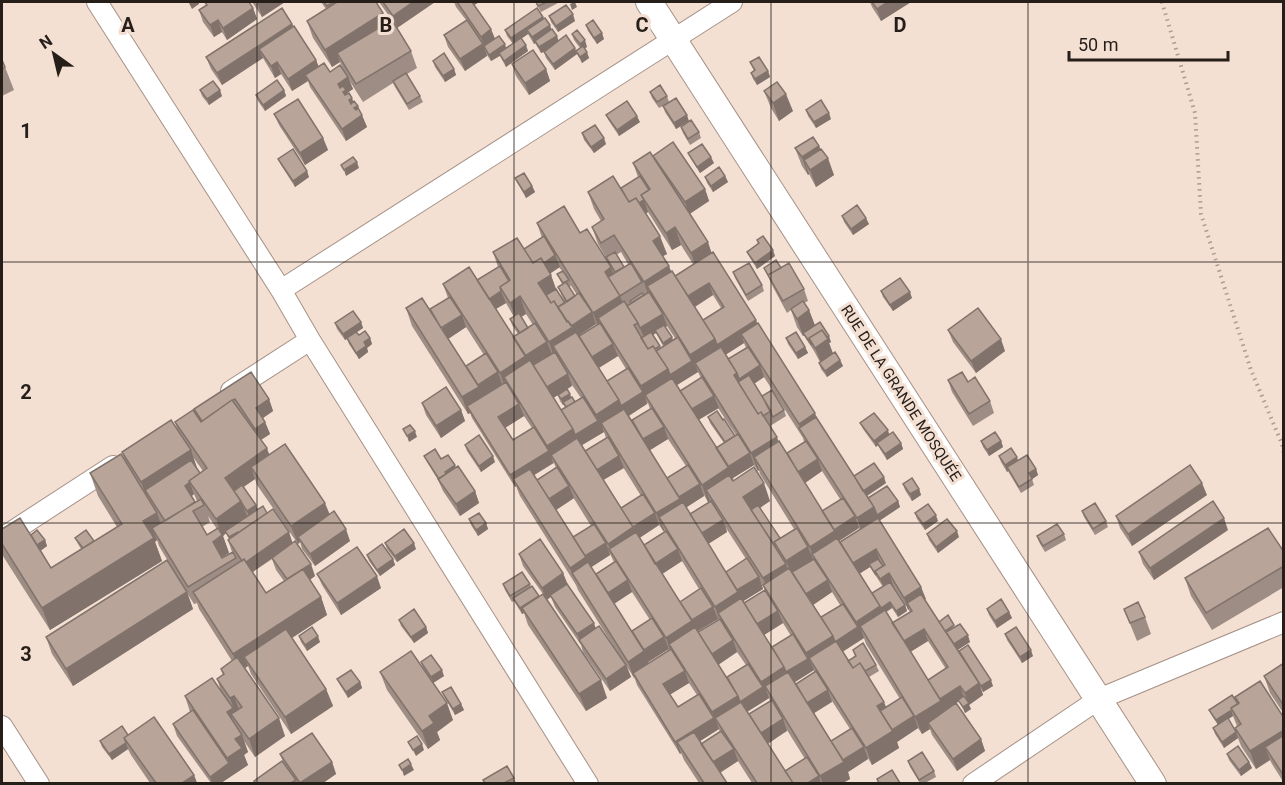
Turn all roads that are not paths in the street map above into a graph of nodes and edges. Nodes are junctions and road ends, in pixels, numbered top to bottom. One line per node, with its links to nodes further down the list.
1 (97, 2): 5 (street)
2 (649, 2): 4 (street, RUE DE LA GRANDE MOSQUÉE)
3 (732, 2): 4 (street)
4 (673, 40): 5 (street); 11 (street, RUE DE LA GRANDE MOSQUÉE)
5 (281, 290): 6 (street)
6 (310, 340): 7 (street); 14 (street)
7 (220, 398)
8 (131, 455): 9 (street)
9 (2, 537)
10 (1284, 622): 11 (street)
11 (1099, 699): 15 (street); 16 (street, RUE DE LA GRANDE MOSQUÉE)
12 (2, 726): 13 (street)
13 (39, 783)
14 (588, 783)
15 (973, 783)
16 (1153, 783)

